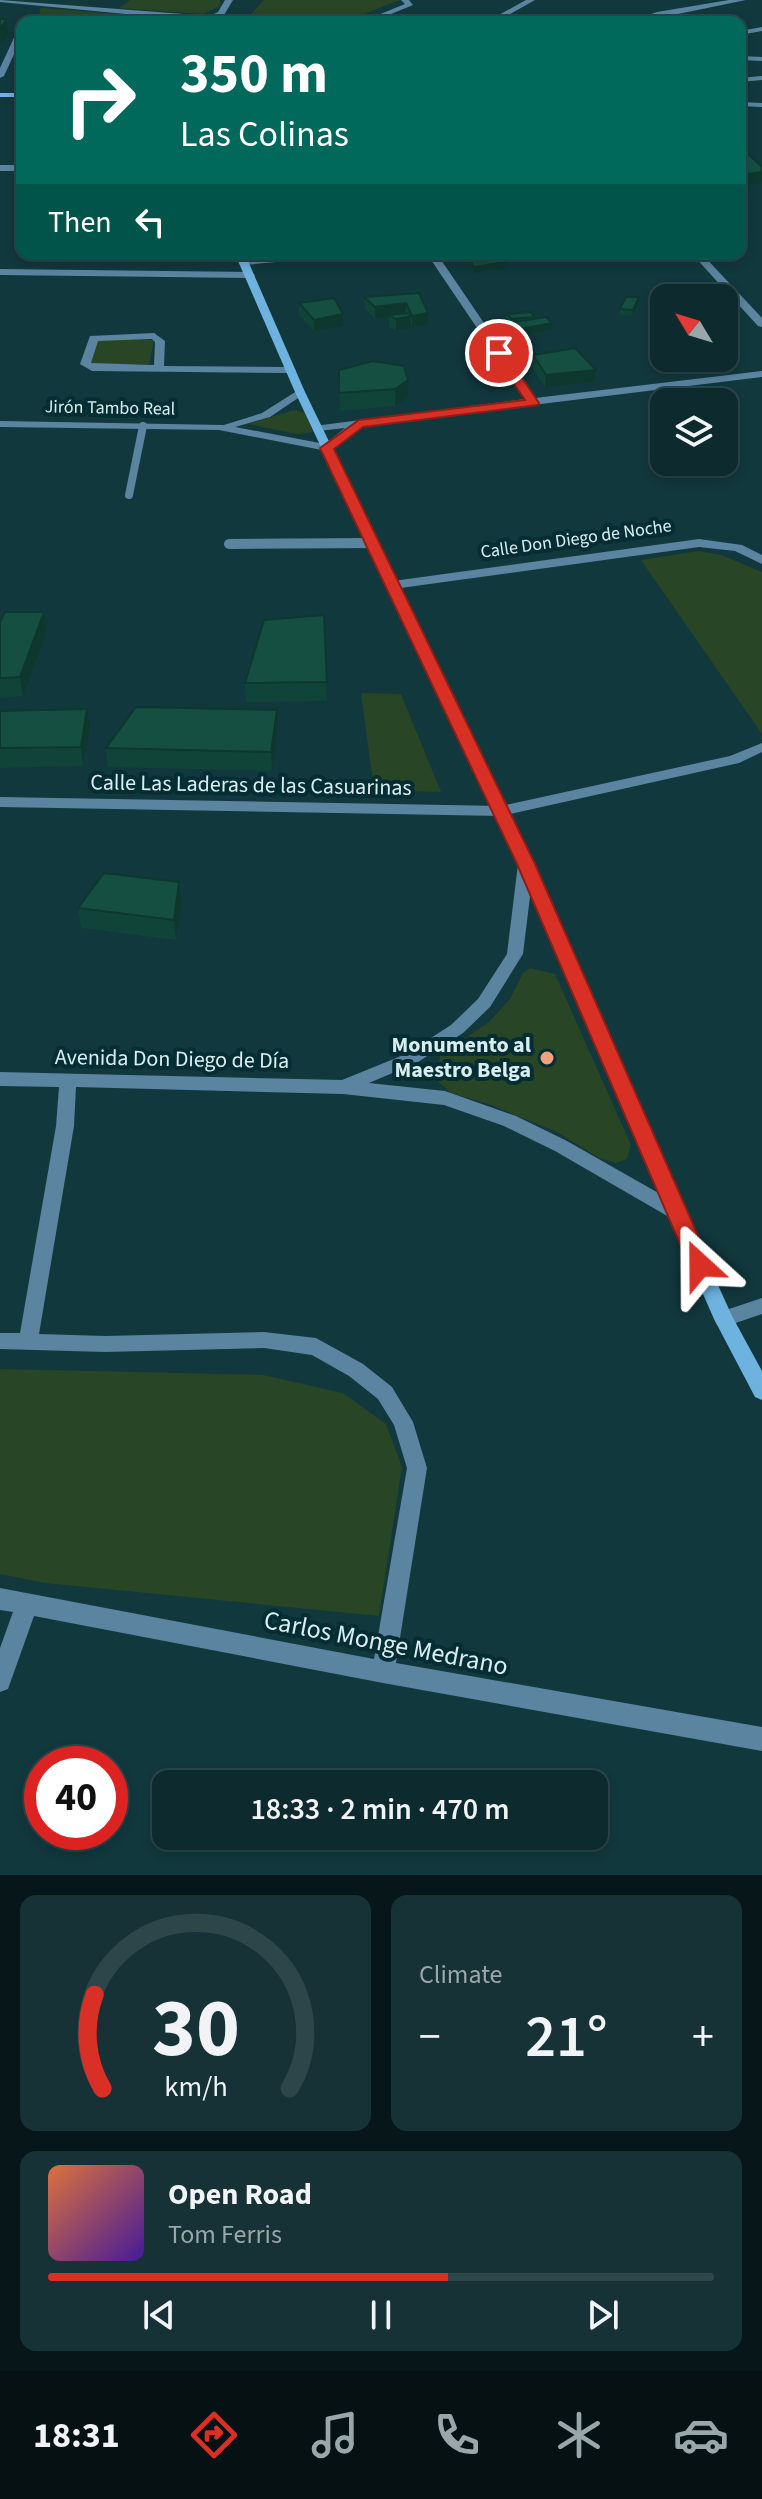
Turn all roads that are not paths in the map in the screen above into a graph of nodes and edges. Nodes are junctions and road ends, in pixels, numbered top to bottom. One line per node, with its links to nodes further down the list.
1 (0, 0): 6 (street)
2 (229, 0): 10 (street)
3 (405, 0): 12 (street)
4 (531, 0): 13 (street)
5 (742, 0): 14 (street)
6 (34, 3): 8 (street); 9 (street)
7 (245, 7): 11 (street)
8 (30, 13)
9 (167, 16)
10 (215, 16)
11 (235, 16)
12 (382, 16)
13 (501, 16)
14 (650, 16)
15 (16, 42): 16 (street)
16 (0, 76)
17 (279, 260): 20 (street)
18 (436, 260): 27 (street)
19 (703, 260): 22 (street)
20 (245, 264): 21 (street); 24 (street)
21 (0, 272)
22 (762, 324)
23 (159, 369): 23 (street); 24 (street)
24 (291, 370): 26 (street)
25 (762, 374): 27 (street)
26 (300, 392): 31 (street, Jirón Tambo Real); 32 (street)
27 (533, 403): 28 (street)
28 (359, 423): 32 (street); 33 (street)
29 (0, 424): 30 (street, Jirón Tambo Real)
30 (143, 426): 31 (street, Jirón Tambo Real); 34 (lane)
31 (219, 427): 33 (street, Jirón Tambo Real)
32 (318, 428): 33 (street)
33 (327, 448): 35 (street)
34 (129, 495)
35 (373, 543): 36 (lane); 38 (street)
36 (229, 544)
37 (762, 560): 38 (street, Calle Don Diego de Noche)
38 (393, 585): 41 (street)
39 (762, 747): 41 (street)
40 (0, 802): 41 (street, Calle Las Laderas de las Casuarinas)
41 (501, 811): 42 (street)
42 (526, 864): 45 (street, Avenida Don Diego de Día); 46 (street)
43 (0, 1079): 44 (street, Avenida Don Diego de Día)
44 (68, 1081): 45 (street, Avenida Don Diego de Día); 50 (street)
45 (343, 1087): 46 (street, Avenida Don Diego de Día)
46 (676, 1212): 48 (street)
47 (762, 1306): 48 (street)
48 (724, 1319): 51 (street)
49 (0, 1341): 50 (street)
50 (28, 1342): 54 (street)
51 (762, 1391)
52 (0, 1599): 53 (street, Carlos Monge Medrano)
53 (27, 1603): 54 (street, Carlos Monge Medrano); 55 (street)
54 (383, 1672): 56 (street, Carlos Monge Medrano)
55 (0, 1681)
56 (762, 1739)

